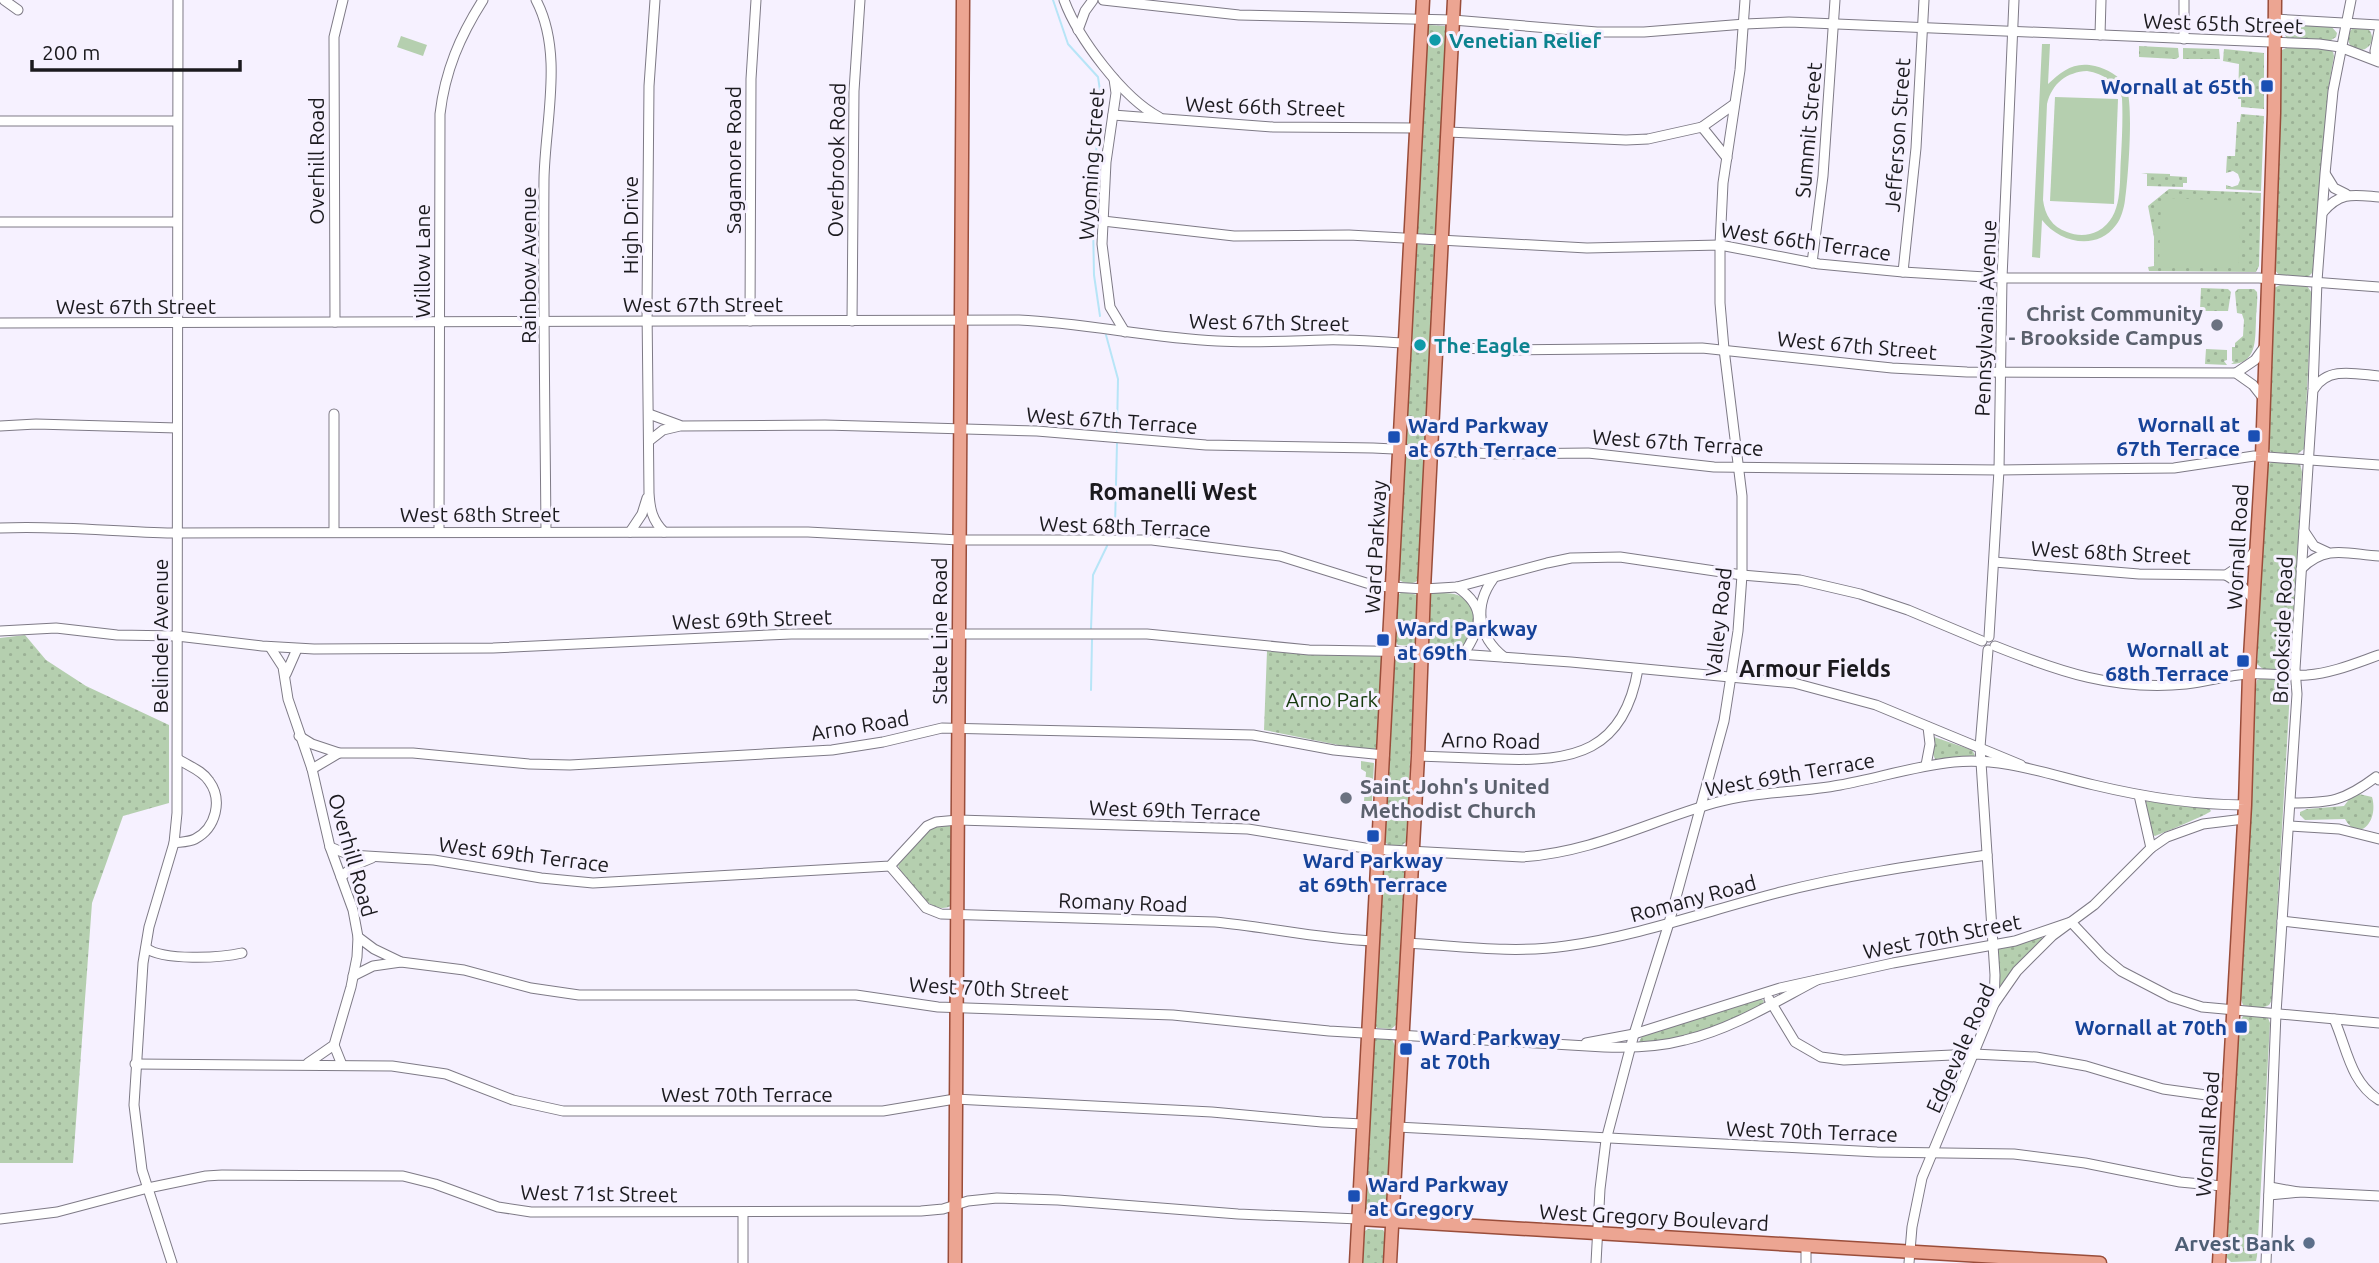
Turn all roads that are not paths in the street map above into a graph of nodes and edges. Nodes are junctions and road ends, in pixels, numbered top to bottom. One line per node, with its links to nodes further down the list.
1 (4, 0): 23 (street)
2 (177, 0): 45 (street, Belinder Avenue)
3 (343, 0): 70 (street, Overhill Road)
4 (483, 0): 71 (street, Willow Lane)
5 (536, 0): 72 (street, Rainbow Avenue)
6 (655, 0): 73 (street, High Drive)
7 (756, 0): 68 (street, Sagamore Road)
8 (860, 0): 69 (street, Overbrook Road)
9 (963, 0): 67 (main road, State Line Road)
10 (1064, 0): 32 (street, Wyoming Street)
11 (1093, 0): 32 (street)
12 (1103, 0): 24 (street, West 65th Street)
13 (1423, 0): 24 (main road, Ward Parkway)
14 (1454, 0): 26 (main road)
15 (1745, 0): 28 (street, Valley Road)
16 (1835, 0): 29 (street, Summit Street)
17 (1924, 0): 31 (street, Jefferson Street)
18 (2014, 0): 34 (street, Pennsylvania Avenue)
19 (2101, 0): 35 (street)
20 (2184, 0): 36 (street)
21 (2275, 0): 25 (main road, Wornall Road)
22 (2351, 0): 27 (street, Brookside Road)
23 (18, 10)
24 (1422, 19): 26 (street, West 65th Street); 47 (main road, Ward Parkway)
25 (2275, 19): 27 (street, West 65th Street); 37 (main road, Wornall Road)
26 (1453, 20): 28 (street, West 65th Street); 48 (main road)
27 (2345, 23): 30 (street, West 65th Street); 38 (street, Brookside Road)
28 (1745, 24): 29 (street, West 65th Street); 41 (street, Valley Road)
29 (1833, 24): 31 (street, West 65th Street); 60 (street, Summit Street)
30 (2379, 25)
31 (1923, 27): 34 (street, West 65th Street); 61 (street, Jefferson Street)
32 (1079, 30): 40 (street, Wyoming Street)
33 (2379, 31): 39 (street)
34 (2012, 32): 35 (street, West 65th Street); 62 (street, Pennsylvania Avenue)
35 (2100, 35): 36 (street, West 65th Street)
36 (2184, 39): 37 (street, West 65th Street)
37 (2276, 43): 38 (street, West 65th Street); 63 (main road, Wornall Road)
38 (2340, 47): 39 (street, West 65th Street); 50 (street, Brookside Road)
39 (2377, 60)
40 (1114, 79): 42 (street, Wyoming Street); 43 (street, Wyoming Street)
41 (1733, 105): 46 (street); 49 (street, Valley Road)
42 (1113, 115): 43 (street, West 66th Street); 54 (street, Wyoming Street)
43 (1164, 119): 47 (street, West 66th Street)
44 (0, 121): 45 (street)
45 (177, 121): 56 (street, Belinder Avenue)
46 (1702, 127): 48 (street); 49 (street)
47 (1416, 128): 57 (main road, Ward Parkway)
48 (1448, 132): 58 (main road)
49 (1727, 158): 59 (street, Valley Road)
50 (2325, 174): 51 (street); 53 (street, Brookside Road)
51 (2346, 194): 52 (street); 53 (street)
52 (2379, 197)
53 (2323, 212): 64 (street, Brookside Road)
54 (1102, 220): 57 (street, West 66th Terrace); 66 (street, Wyoming Street)
55 (0, 222): 56 (street)
56 (177, 222): 75 (street, Belinder Avenue)
57 (1409, 238): 58 (street, West 66th Terrace); 78 (main road, Ward Parkway)
58 (1442, 241): 59 (street, West 66th Terrace); 80 (main road)
59 (1720, 245): 60 (street, West 66th Terrace); 81 (street, Valley Road)
60 (1812, 263): 61 (street, West 66th Terrace)
61 (1903, 272): 62 (street, West 66th Terrace)
62 (2002, 278): 63 (street, West 66th Terrace); 83 (street, Pennsylvania Avenue)
63 (2269, 279): 64 (street, West 66th Terrace); 79 (main road, Wornall Road)
64 (2317, 281): 65 (street, West 66th Terrace); 82 (street, Brookside Road)
65 (2379, 287)
66 (1110, 307): 76 (street); 77 (street, Wyoming Street)
67 (961, 320): 69 (street, West 67th Street); 76 (street, West 67th Street); 94 (main road, State Line Road)
68 (750, 321): 69 (street, West 67th Street); 73 (street, West 67th Street)
69 (852, 321)
70 (335, 322): 71 (street, West 67th Street); 75 (street, West 67th Street)
71 (440, 322): 72 (street, West 67th Street); 108 (street, Willow Lane)
72 (545, 322): 73 (street, West 67th Street); 106 (street, Rainbow Avenue)
73 (647, 322): 90 (street, High Drive)
74 (0, 323): 75 (street, West 67th Street)
75 (177, 323): 93 (street, Belinder Avenue)
76 (1098, 327): 77 (street, West 67th Street)
77 (1125, 332): 78 (street, West 67th Street)
78 (1404, 343): 96 (main road, Ward Parkway)
79 (2266, 344): 84 (street); 88 (main road, Wornall Road)
80 (1436, 347): 81 (street, West 67th Street); 97 (main road)
81 (1724, 349): 83 (street, West 67th Street); 101 (street, Valley Road)
82 (2315, 355): 85 (street); 87 (street, Brookside Road)
83 (1999, 373): 84 (street, West 67th Street); 102 (street, Pennsylvania Avenue)
84 (2235, 373): 88 (street)
85 (2334, 374): 86 (street); 87 (street)
86 (2379, 376)
87 (2313, 389): 99 (street, Brookside Road)
88 (2264, 399): 98 (main road, Wornall Road)
89 (334, 414): 107 (street)
90 (649, 414): 92 (street, West 67th Terrace); 95 (street, High Drive)
91 (0, 426): 93 (street)
92 (680, 426): 94 (street, West 67th Terrace); 95 (street, West 67th Terrace)
93 (177, 428): 111 (street, Belinder Avenue)
94 (960, 429): 96 (street, West 67th Terrace); 112 (main road, State Line Road)
95 (649, 441): 103 (street, High Drive)
96 (1399, 449): 97 (street, West 67th Terrace); 121 (main road, Ward Parkway)
97 (1432, 450): 101 (street, West 67th Terrace); 123 (main road)
98 (2262, 456): 99 (street, West 67th Terrace); 102 (street, West 67th Terrace); 113 (main road, Wornall Road)
99 (2308, 458): 100 (street, West 67th Terrace); 105 (street, Brookside Road)
100 (2379, 465)
101 (1739, 467): 102 (street, West 67th Terrace); 118 (street, Valley Road)
102 (1999, 470): 116 (street, Pennsylvania Avenue)
103 (649, 493): 109 (street, High Drive); 110 (street, High Drive)
104 (0, 528): 111 (street, West 68th Street)
105 (2304, 530): 114 (street); 117 (street, Brookside Road)
106 (546, 531): 108 (street, West 68th Street); 109 (street, West 68th Street)
107 (334, 532): 108 (street, West 68th Street); 111 (street, West 68th Street)
108 (439, 532)
109 (630, 532): 110 (street, West 68th Street)
110 (664, 532): 112 (street, West 68th Street)
111 (177, 533): 128 (street, Belinder Avenue)
112 (959, 540): 121 (street, West 68th Terrace); 127 (main road, State Line Road)
113 (2256, 549): 119 (street); 124 (main road, Wornall Road)
114 (2327, 552): 115 (street); 117 (street)
115 (2379, 556)
116 (1994, 562): 119 (street, West 68th Street); 129 (street, Pennsylvania Avenue)
117 (2301, 569): 140 (street, Brookside Road)
118 (1742, 575): 120 (street, West 68th Terrace); 129 (street, West 68th Terrace); 142 (street, Valley Road)
119 (2226, 575): 124 (street)
120 (1493, 579): 122 (street, West 68th Terrace); 125 (street)
121 (1392, 587): 123 (street, West 68th Terrace); 133 (main road, Ward Parkway)
122 (1457, 587): 123 (street, West 68th Terrace); 125 (street)
123 (1424, 589): 134 (main road)
124 (2253, 599): 139 (main road, Wornall Road)
125 (1480, 616): 135 (street); 137 (street)
126 (0, 631): 128 (street, West 69th Street)
127 (958, 634): 132 (street, West 69th Street); 133 (street, West 69th Street); 144 (main road, State Line Road)
128 (177, 636): 130 (street, West 69th Street); 150 (street, Belinder Avenue)
129 (1986, 639): 131 (street)
130 (270, 647): 132 (street, West 69th Street); 141 (street, Overhill Road)
131 (1991, 648): 139 (street); 146 (street)
132 (297, 649): 141 (street)
133 (1389, 650): 134 (street, West 69th Street); 148 (main road, Ward Parkway)
134 (1422, 652): 135 (street, West 69th Street); 149 (main road)
135 (1463, 655): 137 (street, West 69th Street)
136 (2379, 655): 140 (street)
137 (1505, 657): 138 (street, West 69th Street)
138 (1638, 668): 142 (street, West 69th Street); 149 (street, Arno Road)
139 (2249, 674): 140 (street); 159 (main road, Wornall Road)
140 (2295, 675): 157 (street, Brookside Road)
141 (285, 676): 145 (street, Overhill Road)
142 (1731, 676): 143 (street, West 69th Street); 160 (street, Valley Road)
143 (1928, 727): 146 (street, West 69th Street); 152 (street)
144 (958, 728): 147 (street, Arno Road); 148 (street, Arno Road); 162 (main road, State Line Road)
145 (299, 736): 147 (street, Arno Road); 154 (street, Overhill Road)
146 (1980, 747): 151 (street); 153 (street, West 69th Street)
147 (339, 753): 154 (street)
148 (1384, 755): 169 (main road, Ward Parkway)
149 (1418, 756): 170 (main road)
150 (178, 759): 166 (street, Belinder Avenue); 166 (street)
151 (1981, 761): 152 (street, West 69th Terrace); 153 (street); 171 (street)
152 (1926, 765): 160 (street, West 69th Terrace)
153 (2021, 765): 156 (street)
154 (312, 769): 167 (street, Overhill Road)
155 (2378, 776): 157 (street)
156 (2139, 795): 158 (street); 168 (street)
157 (2291, 803): 164 (street, Brookside Road)
158 (2216, 804): 159 (street); 163 (street)
159 (2240, 805): 161 (main road, Wornall Road)
160 (1701, 807): 170 (street, West 69th Terrace); 178 (street, Valley Road)
161 (2244, 819): 163 (street, Edgevale Road); 193 (main road, Wornall Road)
162 (958, 820): 169 (street, West 69th Terrace); 173 (street, West 69th Terrace); 175 (main road, State Line Road)
163 (2215, 821): 168 (street, Edgevale Road)
164 (2290, 826): 165 (street); 176 (street, Brookside Road)
165 (2379, 839)
166 (174, 843): 184 (street, Belinder Avenue)
167 (330, 847): 172 (street, West 69th Terrace); 174 (street, Overhill Road)
168 (2151, 848): 177 (street, Edgevale Road)
169 (1379, 849): 170 (street, West 69th Terrace); 181 (main road, Ward Parkway)
170 (1413, 852): 182 (main road)
171 (1987, 855): 178 (street, Romany Road); 183 (street)
172 (374, 857): 173 (street, West 69th Terrace); 174 (street)
173 (890, 866): 175 (street, Romany Road)
174 (341, 877): 180 (street, Overhill Road)
175 (957, 914): 181 (street, Romany Road); 192 (main road, State Line Road)
176 (2282, 921): 179 (street); 194 (street, Brookside Road)
177 (2071, 922): 183 (street, West 70th Street); 191 (street, Edgevale Road); 193 (street)
178 (1669, 923): 182 (street, Romany Road); 199 (street, Valley Road)
179 (2379, 932)
180 (358, 937): 186 (street, West 70th Street); 187 (street, Overhill Road)
181 (1374, 942): 197 (main road, Ward Parkway)
182 (1407, 943): 198 (main road)
183 (1992, 947): 188 (street, West 70th Street); 191 (street)
184 (146, 948): 185 (street); 204 (street, Belinder Avenue)
185 (242, 953)
186 (401, 962): 187 (street, West 70th Street); 192 (street, West 70th Street)
187 (353, 976): 201 (street, Overhill Road)
188 (1817, 980): 189 (street, West 70th Street); 190 (street, West 70th Street)
189 (1763, 993): 190 (street); 199 (street, West 70th Street)
190 (1772, 1004): 202 (street, West 70th Street); 203 (street)
191 (1994, 1004): 203 (street, Edgevale Road)
192 (956, 1007): 197 (street, West 70th Street); 208 (main road, State Line Road)
193 (2233, 1010): 194 (street); 207 (main road, Wornall Road)
194 (2276, 1013): 195 (street); 216 (street, Brookside Road)
195 (2334, 1019): 196 (street); 209 (street)
196 (2379, 1023)
197 (1369, 1031): 198 (street, West 70th Street); 210 (main road, Ward Parkway)
198 (1402, 1034): 200 (street, West 70th Street); 211 (main road)
199 (1634, 1034): 200 (street, West 70th Street); 202 (street, Valley Road)
200 (1577, 1044): 202 (street, West 70th Street)
201 (334, 1045): 205 (street); 206 (street)
202 (1630, 1048): 212 (street, Valley Road)
203 (1974, 1054): 207 (street); 213 (street, Edgevale Road)
204 (135, 1064): 205 (street, West 70th Terrace); 215 (street, Belinder Avenue)
205 (306, 1064): 206 (street, West 70th Terrace)
206 (342, 1065): 208 (street, West 70th Terrace)
207 (2228, 1098): 214 (main road, Wornall Road)
208 (956, 1099): 210 (street, West 70th Terrace); 218 (main road, State Line Road)
209 (2379, 1100)
210 (1363, 1124): 221 (main road, Ward Parkway)
211 (1397, 1127): 212 (street, West 70th Terrace); 222 (main road)
212 (1606, 1140): 213 (street, West 70th Terrace); 223 (street, Valley Road)
213 (1933, 1153): 214 (street, West 70th Terrace); 225 (street, Edgevale Road)
214 (2222, 1186): 235 (main road, Wornall Road)
215 (148, 1188): 219 (street, West 71st Street); 220 (street, West 71st Street); 227 (street, Belinder Avenue)
216 (2270, 1191): 217 (street); 236 (street, Brookside Road)
217 (2379, 1196)
218 (955, 1205): 219 (street, West 71st Street); 221 (street, West Gregory Boulevard); 229 (main road, State Line Road)
219 (743, 1212): 228 (street)
220 (0, 1219)
221 (1359, 1219): 222 (main road, West Gregory Boulevard); 230 (main road, Ward Parkway)
222 (1392, 1221): 223 (main road, West Gregory Boulevard); 231 (main road)
223 (1597, 1234): 224 (main road, West Gregory Boulevard); 232 (street, Valley Road)
224 (1806, 1245): 225 (main road, West Gregory Boulevard); 233 (street)
225 (1910, 1257): 226 (main road, West Gregory Boulevard)
226 (2012, 1260): 234 (main road, West Gregory Boulevard)
227 (172, 1263)
228 (743, 1263)
229 (955, 1263)
230 (1356, 1263)
231 (1390, 1263)
232 (1596, 1263)
233 (1805, 1263)
234 (2100, 1263)
235 (2219, 1263)
236 (2266, 1263)

